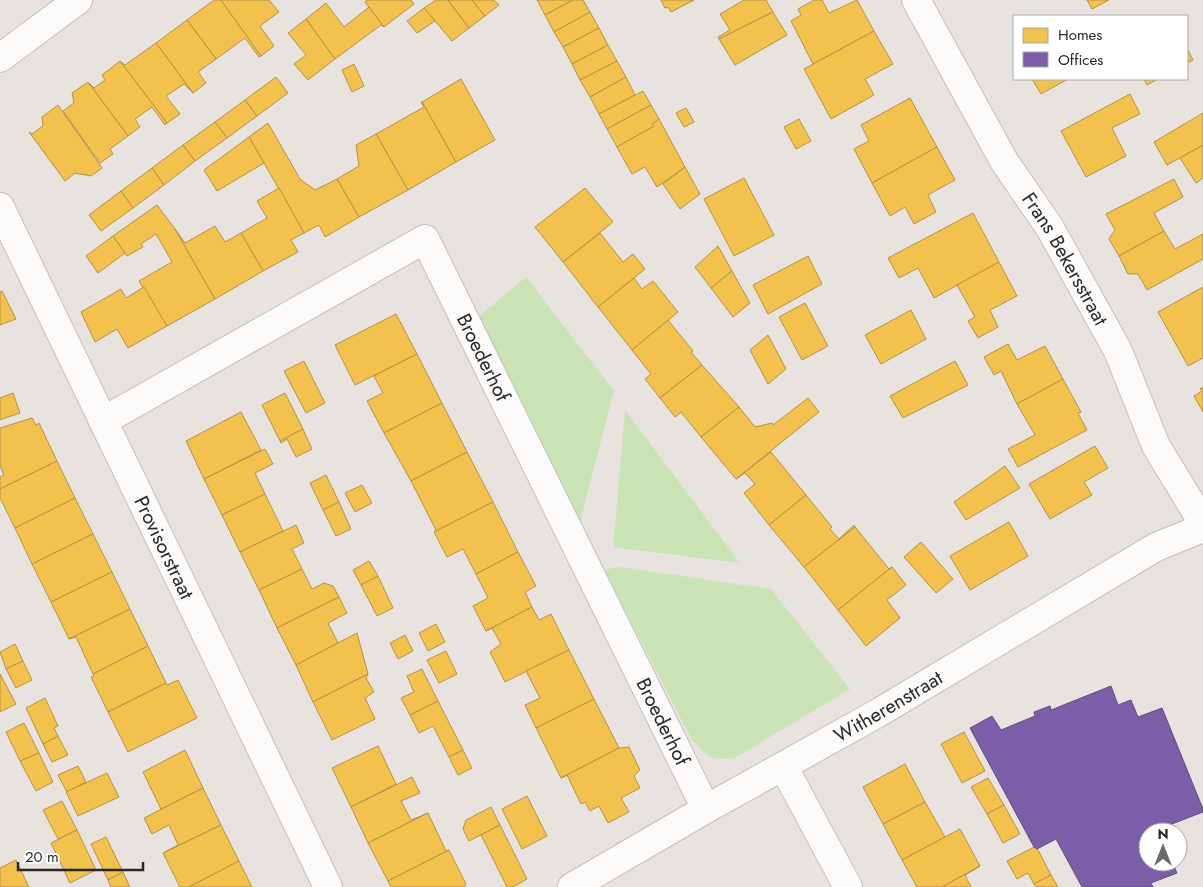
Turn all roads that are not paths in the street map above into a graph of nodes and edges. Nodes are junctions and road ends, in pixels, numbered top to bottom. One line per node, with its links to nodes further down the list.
1 (78, 0): 3 (street)
2 (916, 0): 6 (street, Frans Bekersstraat)
3 (0, 58)
4 (0, 207): 5 (street, Provisorstraat)
5 (103, 420): 9 (street, Broederhof); 10 (street, Provisorstraat)
6 (1203, 523)
7 (1203, 528): 8 (street, Witherenstraat)
8 (783, 766): 9 (street, Witherenstraat); 12 (street)
9 (706, 809): 11 (street, Witherenstraat)
10 (328, 887)
11 (572, 887)
12 (848, 887)

